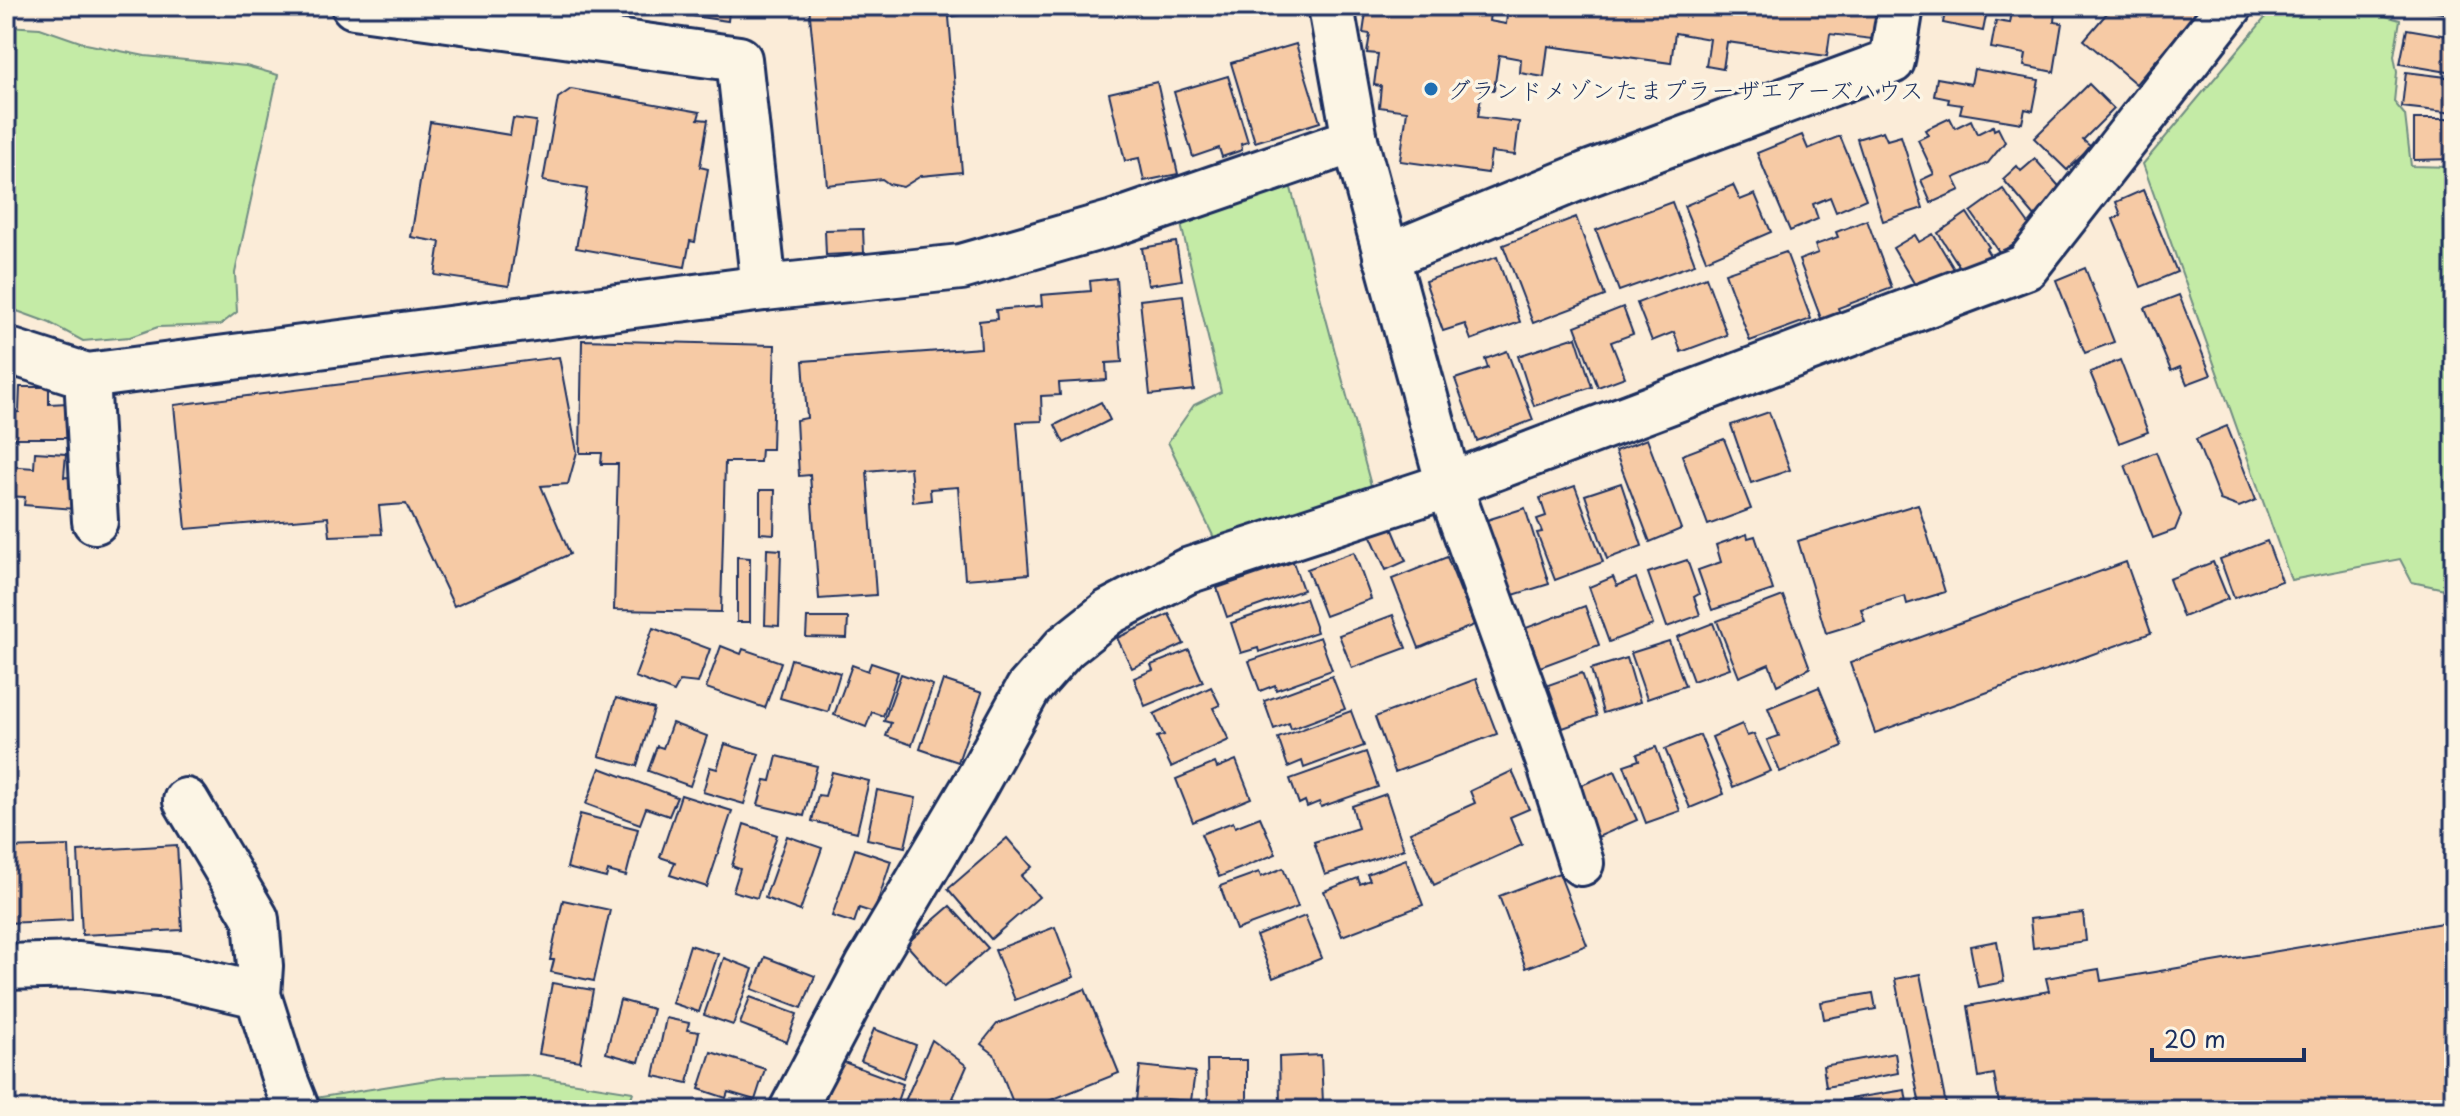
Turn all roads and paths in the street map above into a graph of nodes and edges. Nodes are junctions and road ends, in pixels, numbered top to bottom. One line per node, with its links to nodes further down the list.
1 (354, 6): 7 (street)
2 (1901, 6): 6 (street)
3 (2230, 6): 10 (street)
4 (1331, 7): 5 (street)
5 (1355, 140): 6 (street); 7 (street)
6 (1386, 257): 10 (street)
7 (764, 288): 9 (street)
8 (6, 350): 9 (street)
9 (87, 376): 11 (street)
10 (1449, 485): 13 (street); 17 (street)
11 (95, 521)
12 (186, 801): 15 (street)
13 (1581, 863)
14 (6, 967): 15 (street)
15 (258, 995): 16 (street)
16 (297, 1110)
17 (792, 1110)

